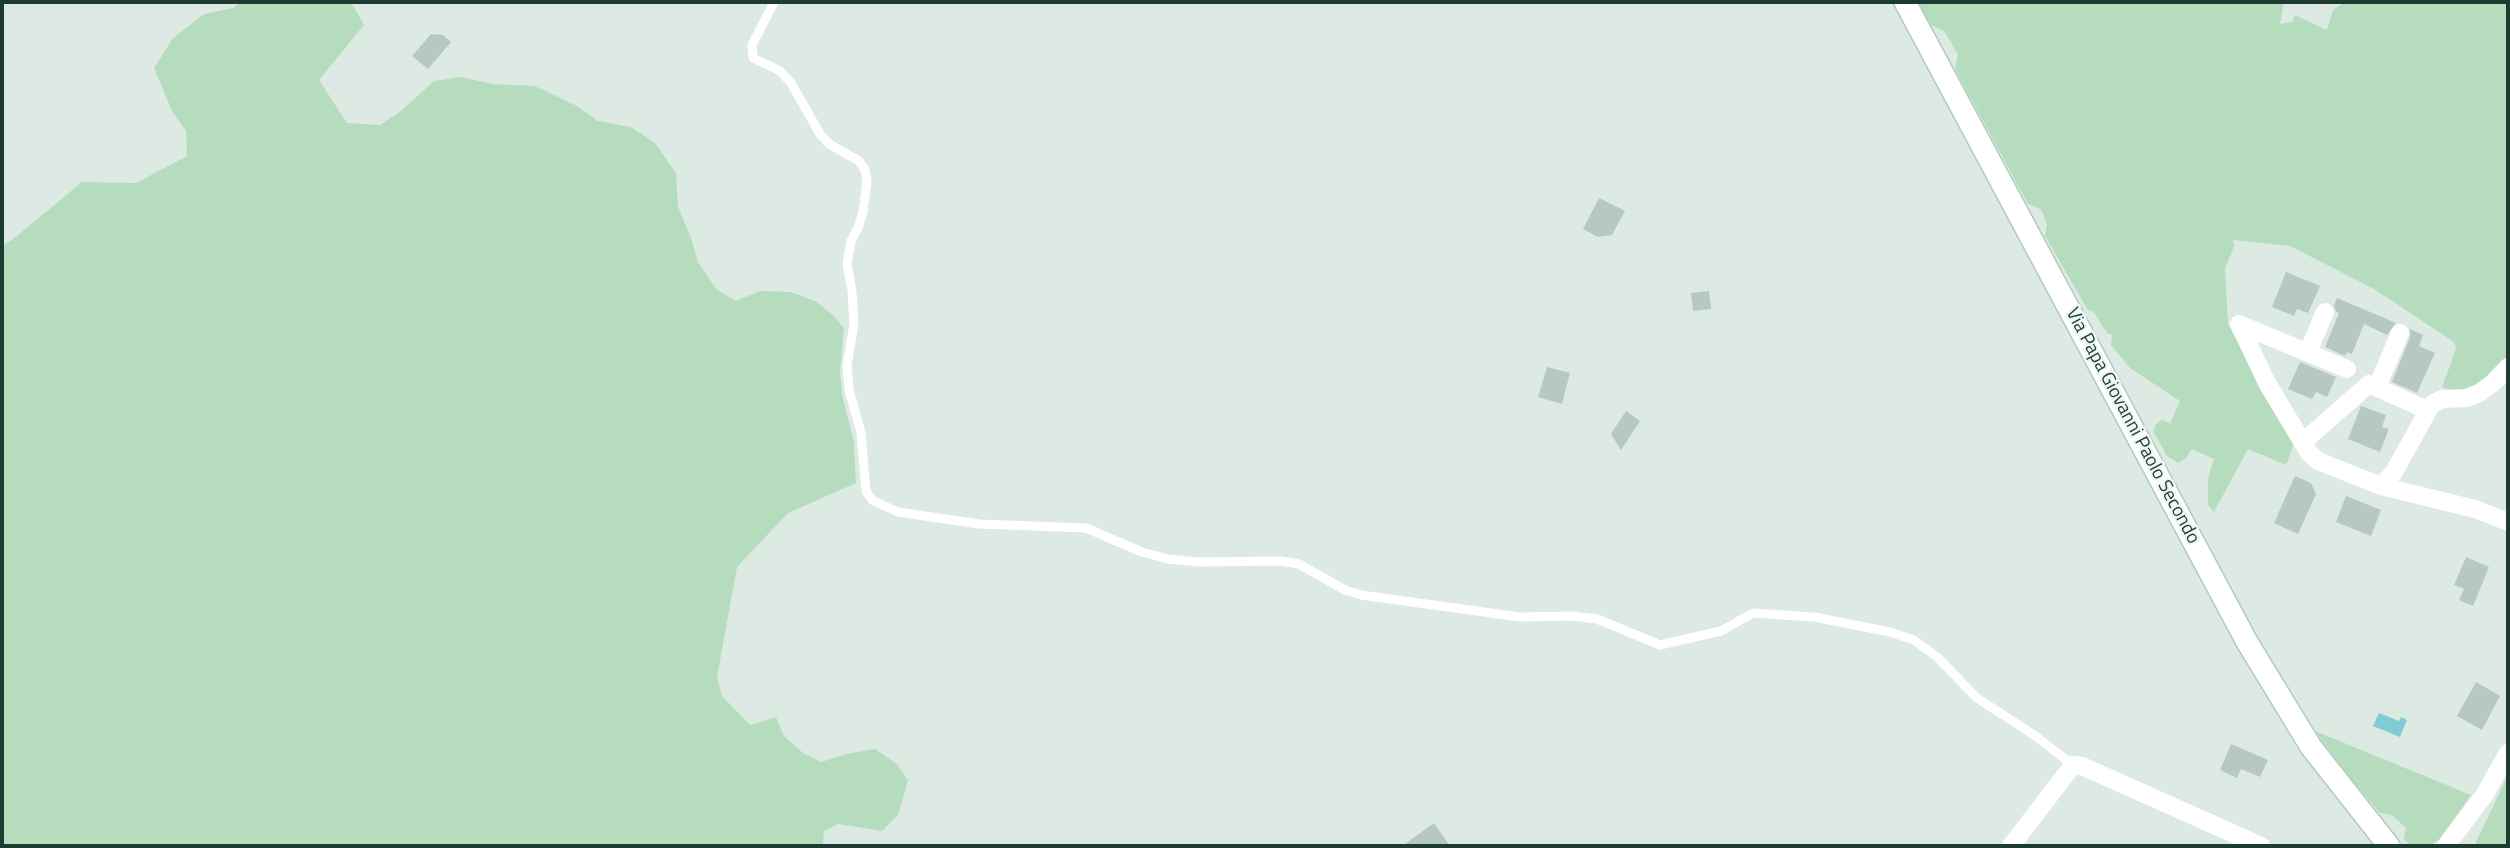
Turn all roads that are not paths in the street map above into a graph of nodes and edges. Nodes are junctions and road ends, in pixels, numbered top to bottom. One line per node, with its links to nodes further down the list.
1 (774, 2): 14 (lane)
2 (1905, 2): 16 (main road, Via Papa Giovanni Paolo Secondo)
3 (2325, 312): 5 (street)
4 (2400, 333): 8 (street)
5 (2308, 352): 7 (street); 10 (street)
6 (2508, 366): 9 (street)
7 (2347, 369)
8 (2377, 387): 9 (street); 10 (street)
9 (2427, 410): 11 (street)
10 (2303, 442): 11 (street)
11 (2381, 486): 12 (street)
12 (2508, 522)
13 (2508, 753): 15 (street)
14 (2073, 765): 17 (street); 18 (street)
15 (2485, 794): 19 (street); 20 (street)
16 (2390, 843)
17 (2011, 846)
18 (2261, 846)
19 (2446, 846)
20 (2462, 846)

